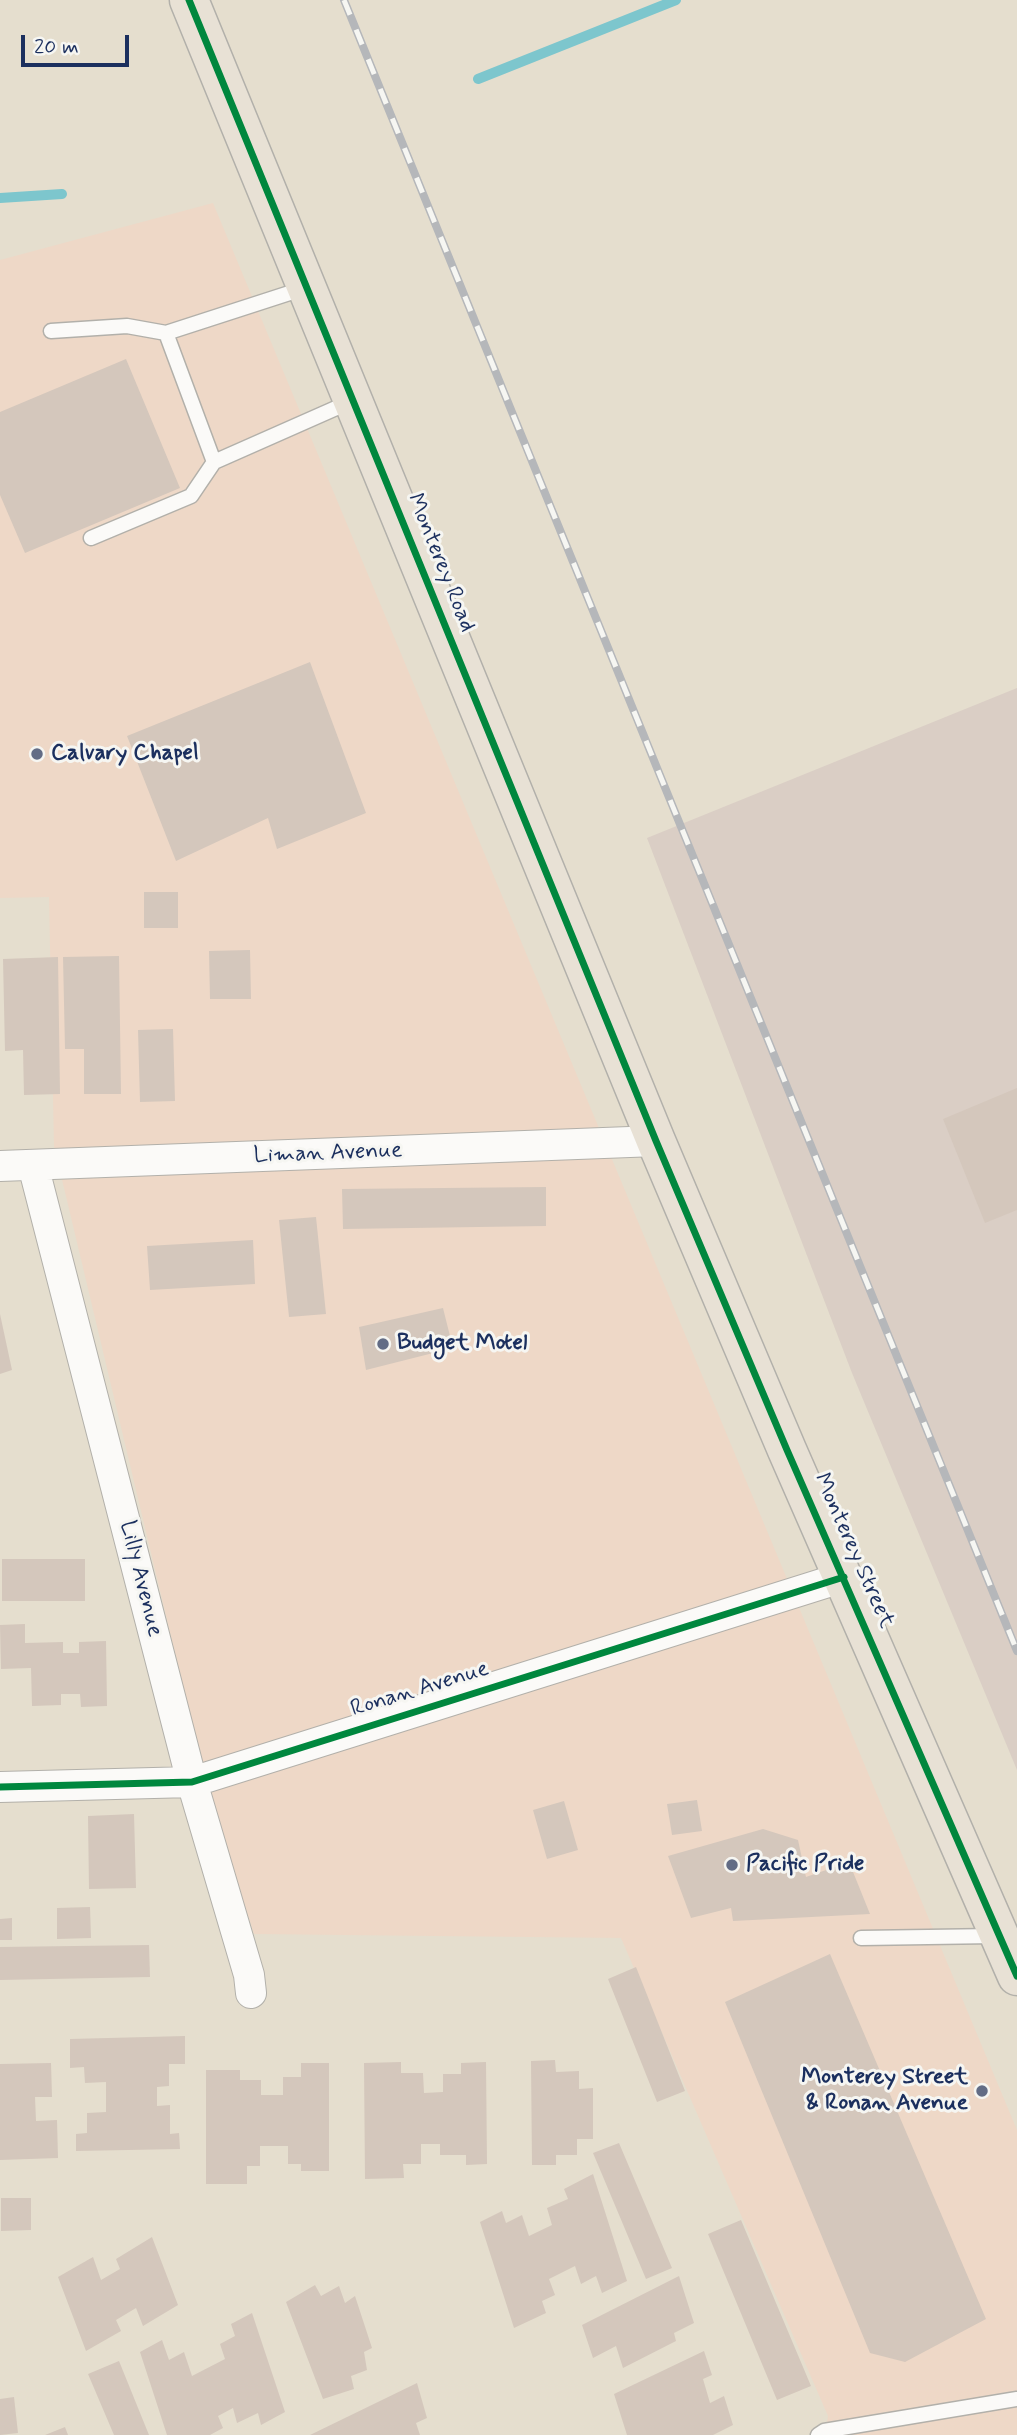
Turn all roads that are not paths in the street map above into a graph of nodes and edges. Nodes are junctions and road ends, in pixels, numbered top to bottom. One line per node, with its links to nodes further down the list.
1 (189, 0): 2 (main road, Monterey Road)
2 (306, 288): 4 (lane); 5 (main road, Monterey Road)
3 (51, 331): 4 (lane)
4 (166, 333): 6 (lane)
5 (353, 400): 6 (lane); 8 (main road, Monterey Road)
6 (214, 462): 7 (lane)
7 (91, 538)
8 (656, 1141): 9 (street, Liman Avenue); 11 (main road, Monterey Street)
9 (33, 1165): 10 (street, Liman Avenue); 12 (street, Lilly Avenue)
10 (0, 1166)
11 (844, 1577): 12 (street, Ronan Avenue); 14 (main road, Monterey Street)
12 (192, 1782): 13 (street, Ronan Avenue); 17 (street, Lilly Avenue)
13 (0, 1787)
14 (1000, 1936): 15 (lane); 16 (main road, Monterey Street)
15 (861, 1938)
16 (1017, 1976)
17 (251, 1993)
18 (1017, 2399): 19 (lane)
19 (818, 2435)

